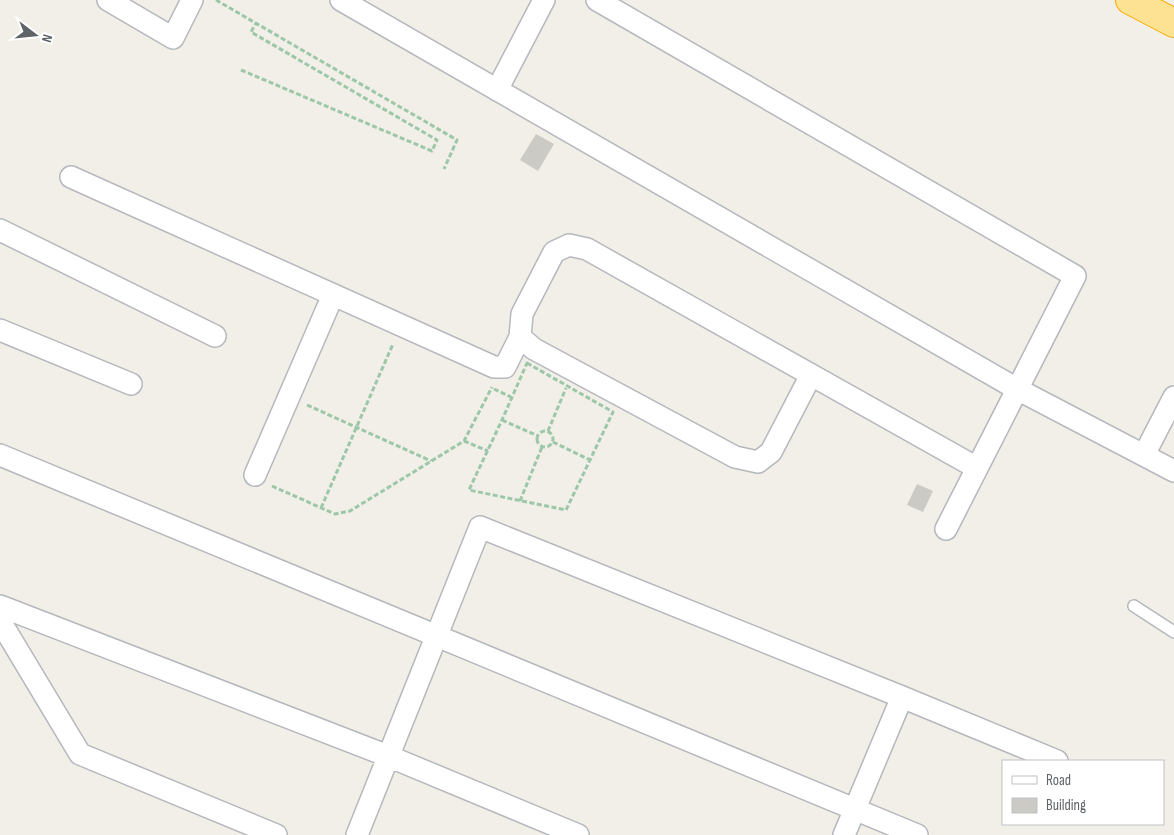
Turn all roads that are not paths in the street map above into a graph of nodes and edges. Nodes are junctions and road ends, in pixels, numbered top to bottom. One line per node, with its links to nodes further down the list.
1 (108, 0): 2 (street)
2 (192, 0)
3 (342, 0): 8 (street)
4 (544, 0): 8 (street)
5 (597, 0): 17 (street)
6 (1130, 0): 7 (highway)
7 (1174, 23)
8 (497, 90): 17 (street)
9 (71, 177): 11 (street)
10 (0, 230): 13 (street)
11 (332, 295): 14 (street); 23 (street)
12 (0, 330): 16 (street)
13 (215, 336)
14 (520, 337): 15 (street); 15 (street)
15 (811, 375): 21 (street)
16 (131, 384)
17 (1017, 390): 20 (street); 21 (street)
18 (1174, 397): 20 (street)
19 (0, 454): 29 (street)
20 (1144, 455): 22 (street)
21 (977, 468): 24 (street)
22 (1174, 471)
23 (260, 479)
24 (946, 529)
25 (0, 606): 31 (street)
26 (1134, 606): 28 (lane)
27 (0, 621): 34 (street)
28 (1174, 632)
29 (437, 636): 30 (street); 31 (street); 33 (street)
30 (902, 697): 32 (street); 33 (street)
31 (388, 756): 35 (street); 36 (street)
32 (1055, 760)
33 (855, 809): 37 (street); 38 (street)
34 (276, 835)
35 (357, 835)
36 (578, 835)
37 (844, 835)
38 (917, 835)

